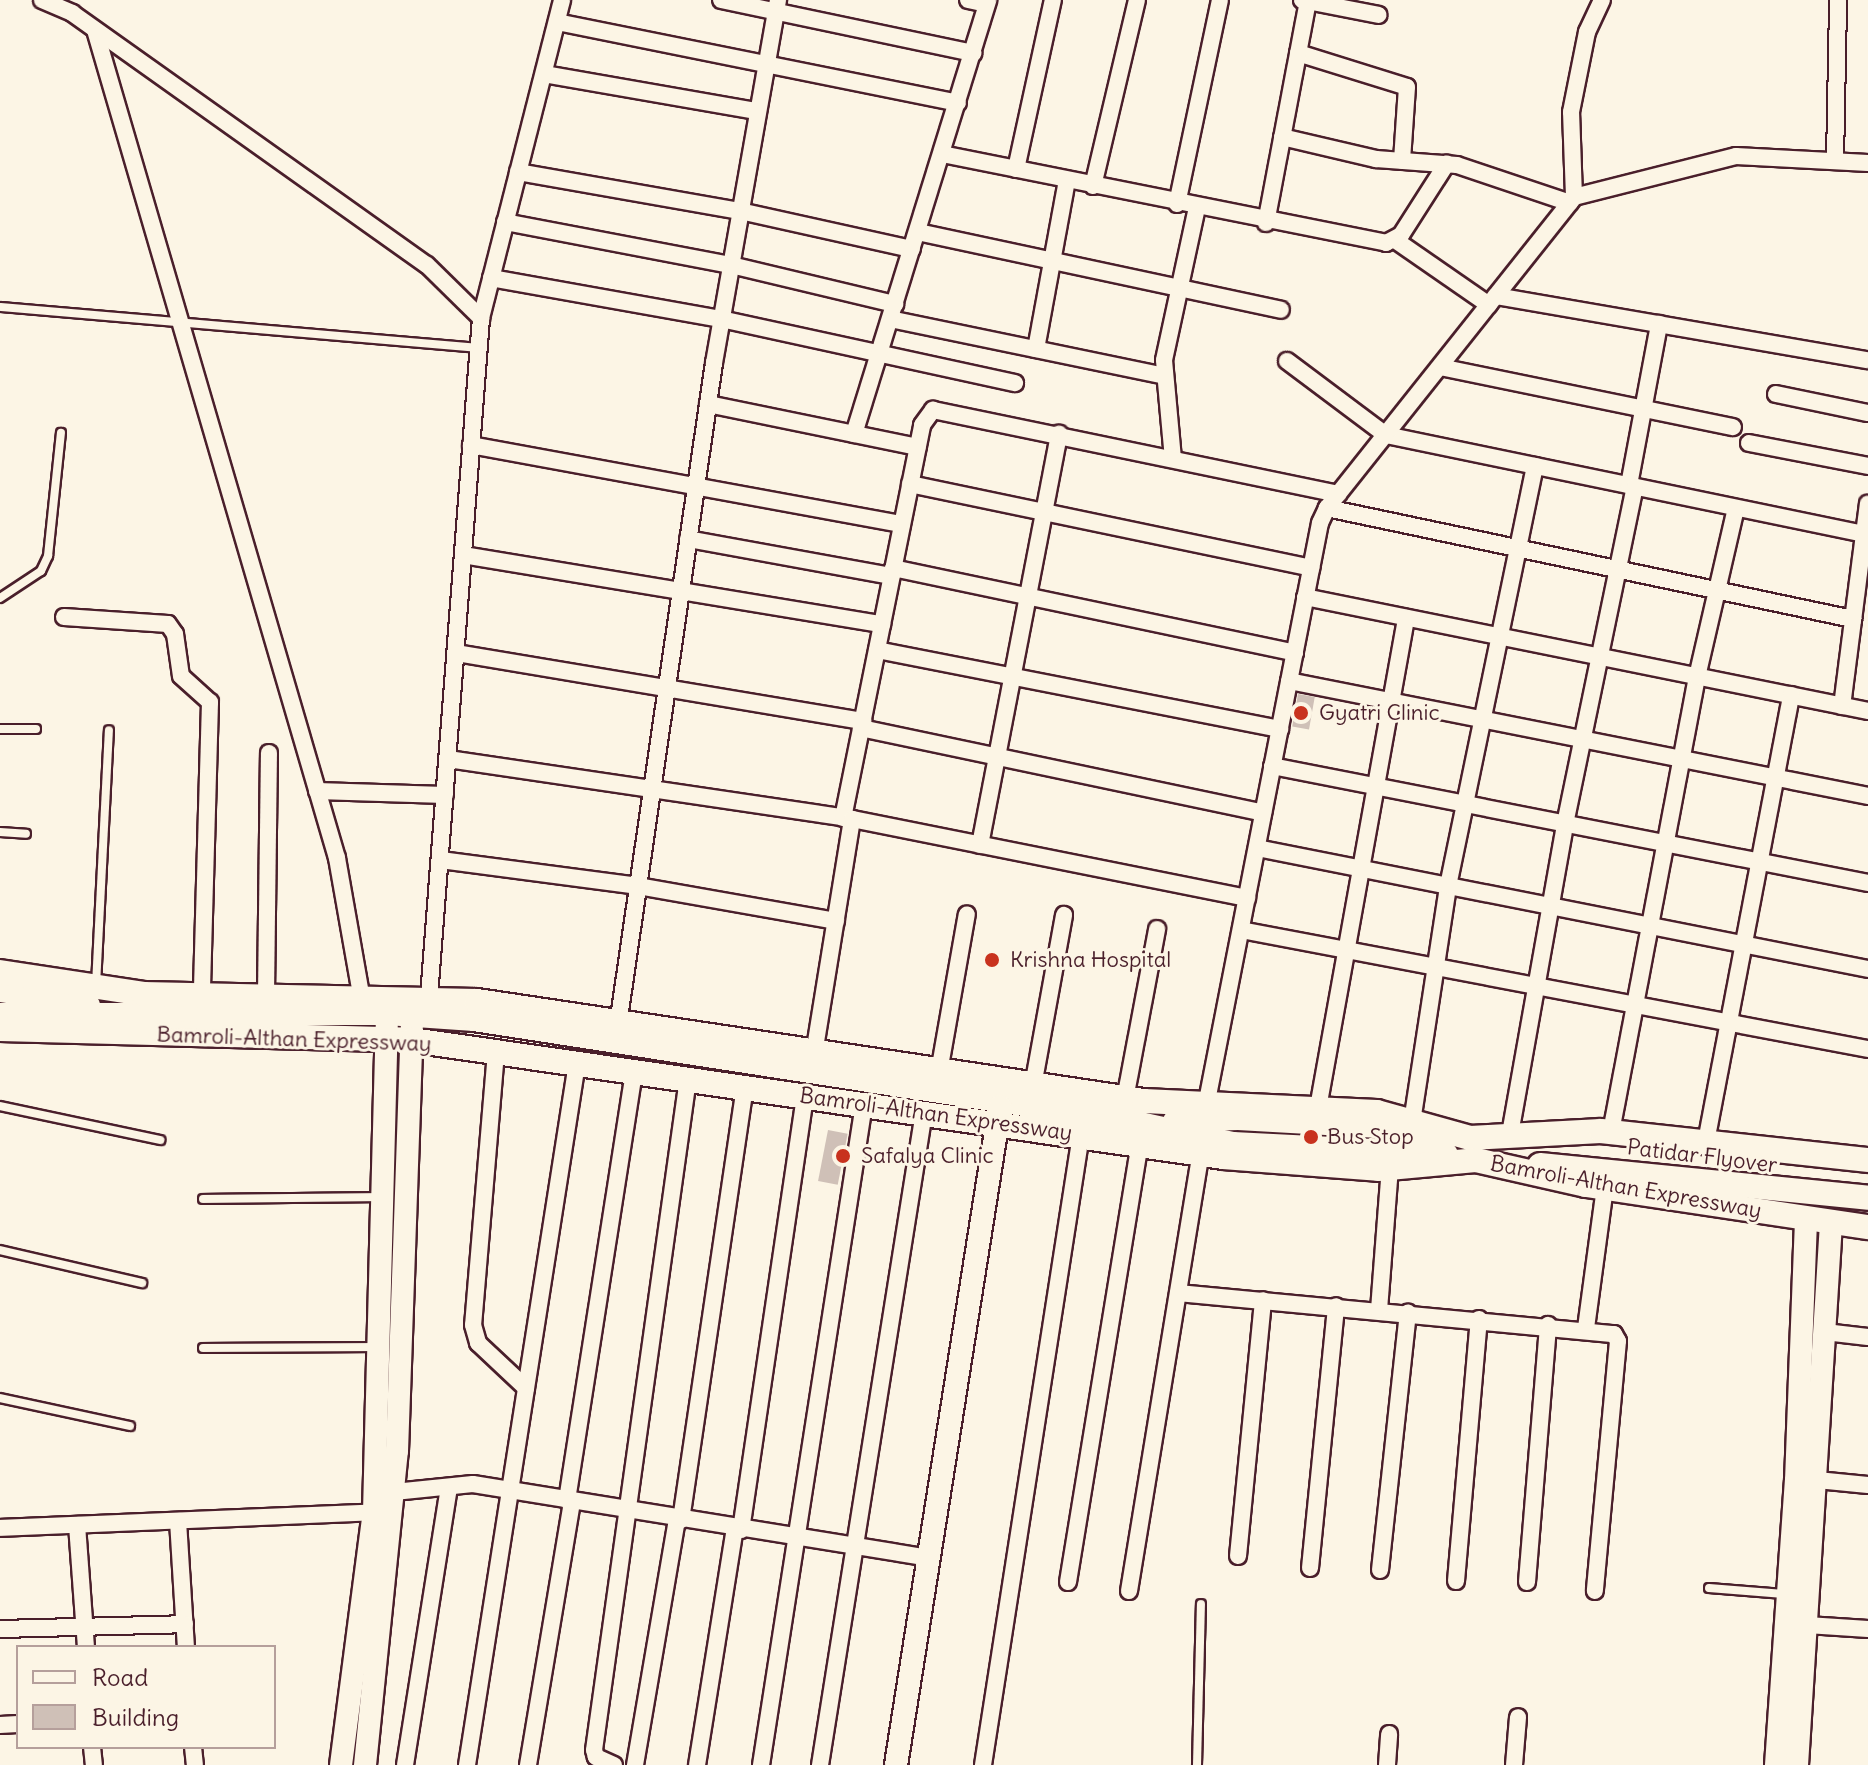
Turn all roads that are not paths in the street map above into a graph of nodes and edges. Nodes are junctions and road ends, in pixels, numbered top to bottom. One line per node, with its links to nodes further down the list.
1 (42, 0): 13 (street)
2 (562, 0): 15 (street)
3 (721, 0): 12 (street)
4 (968, 0): 11 (street)
5 (1053, 0): 29 (street)
6 (1137, 0): 32 (street)
7 (1220, 0): 34 (street)
8 (1602, 0): 33 (street)
9 (1838, 0): 26 (street)
10 (1305, 1): 14 (street); 18 (street)
11 (988, 2): 17 (street)
12 (777, 5): 17 (street); 19 (street)
13 (70, 7): 16 (street)
14 (1379, 15)
15 (557, 22): 19 (street); 20 (street)
16 (95, 30): 50 (street); 53 (street)
17 (973, 53): 21 (street)
18 (1298, 53): 23 (street); 25 (street)
19 (765, 61): 21 (street); 22 (street)
20 (544, 74): 22 (street); 30 (street)
21 (958, 103): 24 (street)
22 (757, 111): 36 (street)
23 (1282, 137): 25 (street); 38 (street)
24 (942, 154): 29 (street); 39 (street)
25 (1402, 161): 27 (street)
26 (1835, 161): 28 (street); 33 (street)
27 (1447, 163): 33 (street); 40 (street)
28 (1868, 163)
29 (1016, 169): 31 (street)
30 (518, 172): 36 (street); 37 (street)
31 (1067, 180): 32 (street); 42 (street)
32 (1093, 186): 34 (street)
33 (1572, 200): 46 (street)
34 (1177, 204): 35 (street)
35 (1197, 208): 38 (street); 45 (street)
36 (740, 211): 41 (street); 43 (street)
37 (505, 222): 43 (street); 44 (street)
38 (1266, 223): 40 (street)
39 (918, 232): 41 (street); 42 (street)
40 (1395, 240): 46 (street)
41 (912, 249): 49 (street)
42 (1052, 261): 45 (street); 55 (street)
43 (731, 265): 49 (street); 51 (street)
44 (491, 278): 50 (street); 51 (street)
45 (1178, 288): 48 (street); 60 (street)
46 (1492, 300): 52 (street); 59 (street)
47 (0, 307): 53 (lane)
48 (1281, 310)
49 (893, 311): 55 (street); 56 (street)
50 (481, 318): 54 (street)
51 (721, 319): 56 (street); 63 (street)
52 (1659, 324): 57 (street); 64 (street)
53 (183, 325): 54 (lane); 130 (street)
54 (479, 348): 72 (street)
55 (1036, 349): 60 (street)
56 (879, 354): 61 (street); 68 (street)
57 (1868, 360)
58 (1287, 361): 70 (street)
59 (1440, 367): 64 (street); 70 (street)
60 (1165, 376): 74 (street)
61 (1015, 383)
62 (1776, 394): 65 (street)
63 (708, 404): 68 (street); 79 (street)
64 (1644, 408): 66 (street); 78 (street)
65 (1868, 413)
66 (1733, 427)
67 (61, 433): 97 (lane)
68 (854, 434): 73 (street)
69 (1059, 434): 73 (street); 74 (street); 84 (street)
70 (1386, 435): 75 (street); 80 (street)
71 (1749, 443): 76 (street)
72 (471, 445): 79 (street); 89 (street)
73 (918, 447): 77 (street)
74 (1173, 459): 80 (street)
75 (1535, 466): 78 (street); 88 (street)
76 (1868, 466)
77 (910, 484): 84 (street); 85 (street)
78 (1632, 486): 83 (street); 91 (street)
79 (696, 487): 85 (street); 87 (street)
80 (1338, 494): 82 (street)
81 (1868, 504): 86 (street)
82 (1327, 508): 88 (street); 90 (street)
83 (1736, 508): 86 (street); 94 (street)
84 (1043, 512): 90 (street); 95 (street)
85 (902, 524): 92 (street)
86 (1866, 535): 100 (street)
87 (688, 539): 92 (street); 93 (street)
88 (1519, 548): 91 (street); 102 (street)
89 (463, 555): 93 (street); 104 (street)
90 (1311, 568): 96 (street)
91 (1620, 570): 94 (street); 106 (street)
92 (893, 572): 95 (street); 101 (street)
93 (681, 590): 101 (street); 110 (street)
94 (1717, 590): 100 (street); 108 (street)
95 (1029, 596): 105 (street); 107 (street)
96 (1305, 597): 99 (street); 105 (street)
97 (0, 598)
98 (64, 617): 164 (street)
99 (1406, 618): 102 (street); 112 (street)
100 (1853, 619): 113 (street)
101 (882, 624): 103 (street)
102 (1500, 637): 106 (street); 115 (street)
103 (877, 650): 107 (street); 116 (street)
104 (456, 653): 110 (street); 124 (street)
105 (1295, 653): 109 (street)
106 (1600, 657): 108 (street); 121 (street)
107 (1012, 676): 119 (street); 123 (street)
108 (1697, 677): 111 (street); 125 (street)
109 (1289, 681): 112 (street); 119 (street)
110 (667, 687): 116 (street); 128 (street)
111 (1791, 695): 113 (street); 127 (street)
112 (1388, 701): 115 (street); 129 (street)
113 (1842, 706): 114 (street)
114 (1868, 711)
115 (1484, 720): 121 (street); 133 (street)
116 (862, 724): 123 (street); 135 (street)
117 (0, 729): 118 (lane)
118 (36, 729)
119 (1280, 729): 126 (street)
120 (109, 730): 161 (lane)
121 (1582, 739): 125 (street); 136 (street)
122 (269, 753): 165 (street)
123 (996, 756): 134 (street); 140 (street)
124 (448, 759): 128 (street); 131 (street)
125 (1680, 759): 127 (street); 139 (street)
126 (1272, 766): 129 (street); 134 (street)
127 (1775, 778): 132 (street); 143 (street)
128 (653, 785): 135 (street); 146 (street)
129 (1376, 787): 133 (street); 144 (street)
130 (317, 791): 131 (street); 167 (street)
131 (445, 795): 142 (street)
132 (1868, 796)
133 (1466, 804): 136 (street); 147 (street)
134 (1263, 813): 141 (street)
135 (848, 818): 140 (street); 152 (street)
136 (1565, 824): 139 (street); 149 (street)
137 (0, 832): 138 (lane)
138 (26, 834)
139 (1664, 843): 143 (street); 153 (street)
140 (980, 845): 148 (street)
141 (1257, 848): 144 (street); 148 (street)
142 (441, 860): 146 (street); 171 (street)
143 (1756, 861): 145 (street); 156 (street)
144 (1361, 869): 147 (street); 157 (street)
145 (1868, 883)
146 (638, 886): 152 (street); 173 (street)
147 (1448, 886): 149 (street); 158 (street)
148 (1247, 898): 155 (street)
149 (1550, 906): 153 (street); 162 (street)
150 (967, 914): 181 (street)
151 (1064, 915): 183 (street)
152 (836, 921): 178 (street)
153 (1649, 926): 156 (street); 166 (street)
154 (1157, 929): 186 (street)
155 (1241, 930): 157 (street); 187 (street)
156 (1740, 944): 159 (street); 172 (street)
157 (1344, 949): 158 (street); 191 (street)
158 (1435, 967): 162 (street); 193 (street)
159 (1868, 969)
160 (0, 972): 161 (main road)
161 (96, 986): 164 (main road)
162 (1536, 986): 166 (street); 195 (street)
163 (0, 991): 169 (street)
164 (202, 994): 165 (main road)
165 (266, 995): 167 (main road)
166 (1635, 1004): 172 (street); 199 (street)
167 (363, 1005): 169 (street, Bamroli-Althan Expressway); 170 (street, Bamroli-Althan Expressway); 171 (main road)
168 (0, 1014): 169 (street)
169 (137, 1014)
170 (387, 1014): 171 (street, Bamroli-Althan Expressway); 175 (street)
171 (420, 1018): 173 (main road); 175 (main road, Bamroli-Althan Expressway); 177 (main road, Bamroli-Althan Expressway); 188 (street, Bamroli-Althan Expressway); 235 (street)
172 (1727, 1022): 176 (street); 198 (street)
173 (618, 1025): 178 (main road)
174 (0, 1029): 175 (main road, Bamroli-Althan Expressway)
175 (387, 1039): 207 (street)
176 (1868, 1049)
177 (496, 1052): 179 (main road, Bamroli-Althan Expressway); 227 (street)
178 (814, 1054): 181 (main road)
179 (577, 1063): 180 (main road, Bamroli-Althan Expressway); 227 (street)
180 (634, 1071): 182 (main road, Bamroli-Althan Expressway); 234 (street)
181 (939, 1072): 188 (main road)
182 (688, 1079): 184 (main road, Bamroli-Althan Expressway); 236 (street)
183 (1033, 1086): 186 (main road); 188 (main road)
184 (745, 1087): 185 (main road, Bamroli-Althan Expressway); 237 (street)
185 (805, 1095): 189 (main road, Bamroli-Althan Expressway); 241 (street)
186 (1125, 1099): 187 (main road)
187 (1207, 1101): 191 (main road)
188 (1000, 1103): 192 (main road, Bamroli-Althan Expressway); 194 (street, Bamroli-Althan Expressway); 196 (main road, Bamroli-Althan Expressway); 245 (street)
189 (864, 1104): 192 (main road, Bamroli-Althan Expressway); 242 (street)
190 (0, 1106): 197 (lane)
191 (1318, 1108): 193 (main road)
192 (924, 1112): 243 (street)
193 (1412, 1122): 200 (main road)
194 (1140, 1134): 196 (main road, Bamroli-Althan Expressway); 200 (street); 201 (main road, Bamroli-Althan Expressway); 249 (street)
195 (1510, 1134): 199 (main road, Patidar Flyover); 200 (main road, Patidar Flyover)
196 (1081, 1135): 277 (street)
197 (160, 1140)
198 (1706, 1142): 199 (main road); 202 (main road)
199 (1598, 1148): 204 (main road, Patidar Flyover); 205 (main road, Patidar Flyover); 208 (main road, Patidar Flyover)
200 (1473, 1149): 203 (main road, Bamroli-Althan Expressway); 204 (main road, Bamroli-Althan Expressway)
201 (1201, 1153): 203 (main road, Bamroli-Althan Expressway); 215 (street)
202 (1868, 1160)
203 (1390, 1168): 218 (street)
204 (1515, 1172): 206 (main road, Bamroli-Althan Expressway)
205 (1868, 1175)
206 (1605, 1188): 210 (main road, Bamroli-Althan Expressway); 222 (street)
207 (383, 1197): 209 (lane); 225 (street)
208 (1868, 1198)
209 (203, 1199)
210 (1806, 1219): 211 (main road, Bamroli-Althan Expressway); 254 (street)
211 (1831, 1223): 212 (main road, Bamroli-Althan Expressway); 223 (street)
212 (1868, 1227)
213 (0, 1250): 214 (lane)
214 (142, 1283)
215 (1178, 1293): 216 (street); 252 (street)
216 (1263, 1300): 217 (street); 244 (street)
217 (1336, 1306): 218 (street); 246 (street)
218 (1379, 1310): 219 (street)
219 (1408, 1313): 220 (street); 247 (street)
220 (1479, 1319): 221 (street); 248 (street)
221 (1548, 1325): 222 (street); 250 (street)
222 (1586, 1328): 253 (street)
223 (1825, 1332): 224 (street); 230 (street)
224 (1868, 1337)
225 (379, 1347): 226 (lane); 235 (street)
226 (203, 1348)
227 (526, 1388): 233 (street)
228 (0, 1398): 229 (lane)
229 (130, 1426)
230 (1817, 1480): 231 (street); 257 (street)
231 (1868, 1485)
232 (449, 1487): 233 (street); 235 (street); 268 (street)
233 (510, 1491): 234 (street); 269 (street)
234 (570, 1501): 236 (street); 270 (street)
235 (387, 1505): 238 (street); 266 (street); 267 (street)
236 (625, 1510): 237 (street); 265 (street)
237 (679, 1520): 241 (street); 272 (street)
238 (178, 1521): 239 (street); 256 (street)
239 (77, 1525): 240 (street); 258 (street)
240 (0, 1528)
241 (738, 1530): 242 (street); 273 (street)
242 (796, 1540): 243 (street); 274 (street)
243 (852, 1549): 245 (street); 275 (street)
244 (1238, 1556)
245 (930, 1558): 276 (street)
246 (1310, 1568)
247 (1380, 1570)
248 (1456, 1581)
249 (1068, 1582)
250 (1527, 1582)
251 (1709, 1588): 254 (lane)
252 (1129, 1591)
253 (1595, 1591)
254 (1788, 1594): 281 (street)
255 (1201, 1604): 278 (lane)
256 (185, 1624): 258 (street); 262 (street)
257 (1807, 1625): 260 (street); 282 (street)
258 (84, 1626): 259 (street); 261 (street)
259 (0, 1629)
260 (1868, 1629)
261 (86, 1645)
262 (186, 1645)
263 (1518, 1717): 280 (street)
264 (1389, 1734): 279 (street)
265 (593, 1760): 271 (street)
266 (341, 1765)
267 (365, 1765)
268 (405, 1765)
269 (467, 1765)
270 (528, 1765)
271 (614, 1765)
272 (635, 1765)
273 (697, 1765)
274 (761, 1765)
275 (820, 1765)
276 (896, 1765)
277 (983, 1765)
278 (1197, 1765)
279 (1387, 1765)
280 (1514, 1765)
281 (1776, 1765)
282 (1797, 1765)

